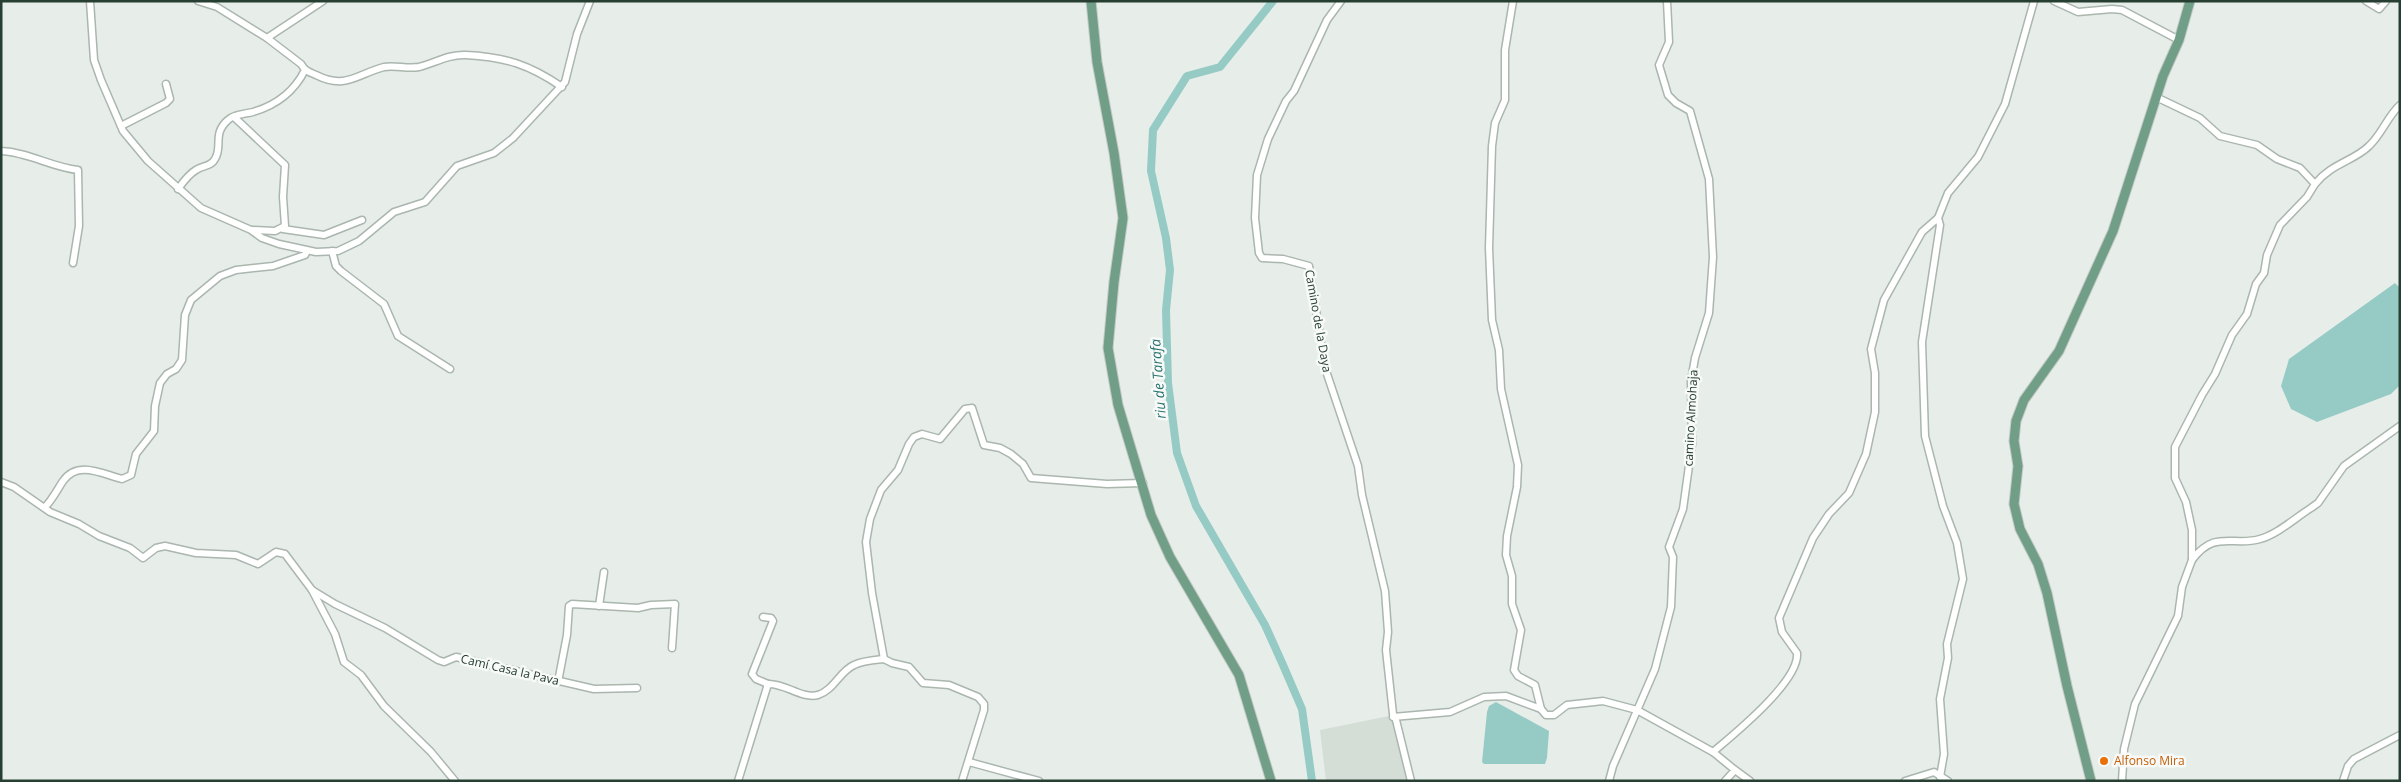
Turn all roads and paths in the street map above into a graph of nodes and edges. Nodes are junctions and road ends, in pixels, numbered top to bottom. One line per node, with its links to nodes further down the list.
1 (90, 1): 22 (street)
2 (198, 1): 14 (street)
3 (323, 1): 14 (street)
4 (590, 1): 18 (street)
5 (1091, 1): 36 (main road)
6 (1341, 1): 50 (street, Camino de la Daya)
7 (1513, 1): 48 (street)
8 (1667, 1): 49 (street, camino Almohaja)
9 (2034, 1): 26 (street)
10 (2054, 1): 15 (street)
11 (2190, 1): 15 (main road)
12 (2366, 1): 13 (street)
13 (2386, 1)
14 (267, 38): 16 (street)
15 (2179, 40): 19 (main road)
16 (305, 70): 18 (street); 21 (street)
17 (166, 84): 22 (street)
18 (562, 87): 30 (street)
19 (2156, 97): 24 (street); 67 (main road)
20 (2400, 105): 24 (street)
21 (234, 117): 25 (street); 28 (street)
22 (121, 126): 25 (street)
23 (1, 151): 32 (street)
24 (2315, 184): 38 (street)
25 (178, 189): 29 (street)
26 (1938, 218): 52 (street); 55 (street)
27 (362, 220): 28 (street)
28 (283, 228): 29 (street)
29 (251, 230): 31 (street)
30 (332, 250): 31 (street); 33 (street)
31 (307, 251): 37 (street)
32 (74, 263)
33 (450, 369)
34 (2400, 426): 38 (street)
35 (1, 482): 37 (street)
36 (1143, 483): 44 (street); 60 (main road)
37 (45, 507): 40 (street)
38 (2192, 560): 68 (street)
39 (604, 572): 41 (street)
40 (312, 590): 45 (street, Camí Casa la Pava); 56 (street)
41 (599, 606): 43 (street); 45 (street)
42 (763, 617): 46 (street)
43 (672, 648)
44 (884, 658): 46 (street); 53 (street)
45 (558, 682): 47 (street, Camí Casa la Pava)
46 (768, 684): 57 (street)
47 (637, 688)
48 (1541, 709): 49 (street); 50 (street)
49 (1637, 710): 52 (street); 62 (street, camino Almohaja)
50 (1393, 717): 61 (street, Camino de la Daya)
51 (2400, 735): 69 (street)
52 (1713, 752): 54 (street)
53 (969, 762): 58 (street); 59 (street)
54 (1735, 770): 63 (street); 64 (street)
55 (1940, 777): 65 (street); 66 (street)
56 (455, 781)
57 (738, 781)
58 (962, 781)
59 (1039, 781)
60 (1271, 781)
61 (1411, 781)
62 (1609, 781)
63 (1725, 781)
64 (1750, 781)
65 (1905, 781)
66 (1948, 781)
67 (2092, 781)
68 (2122, 781)
69 (2343, 781)

